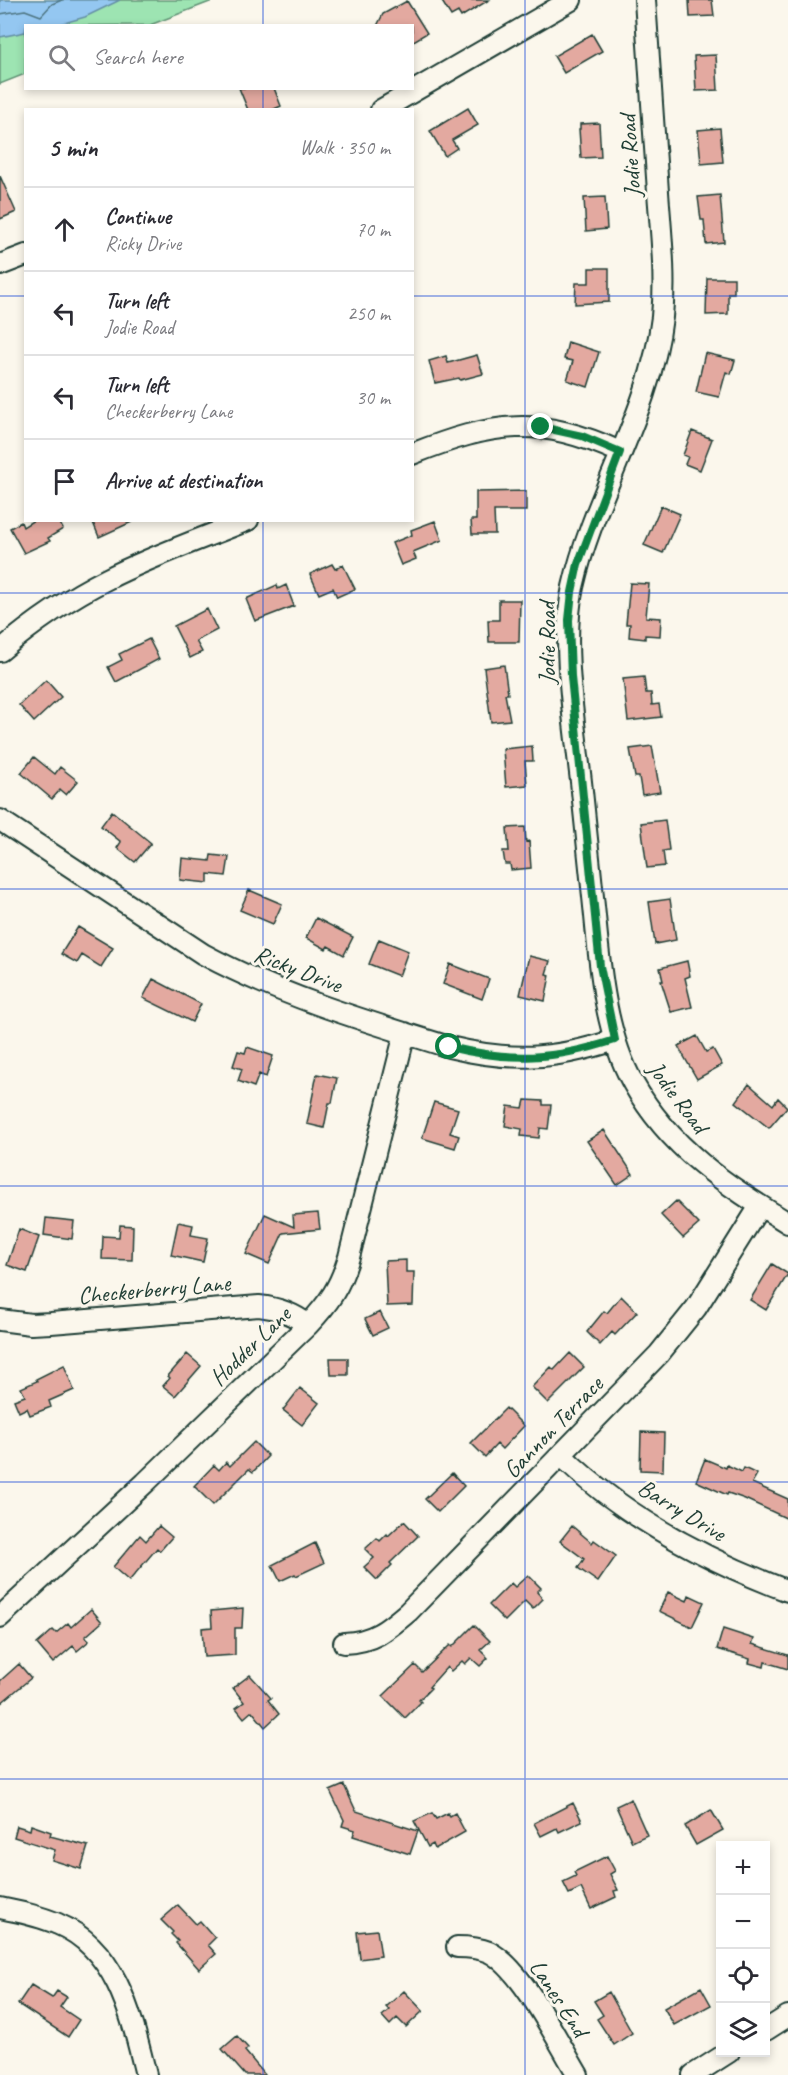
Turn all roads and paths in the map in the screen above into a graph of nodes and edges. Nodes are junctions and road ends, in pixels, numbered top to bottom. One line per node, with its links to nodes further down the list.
1 (571, 0): 3 (street)
2 (645, 0): 6 (street, Jodie Road)
3 (384, 108)
4 (24, 256): 5 (street)
5 (0, 265)
6 (620, 452): 7 (street); 12 (street, Jodie Road)
7 (414, 453)
8 (243, 522): 9 (street)
9 (0, 651)
10 (0, 820): 11 (street, Ricky Drive)
11 (405, 1034): 12 (street, Ricky Drive); 16 (street, Hodder Lane)
12 (615, 1040): 13 (street, Jodie Road)
13 (760, 1206): 14 (street, Jodie Road); 17 (street, Gannon Terrace)
14 (788, 1223)
15 (0, 1320): 16 (street, Checkerberry Lane)
16 (308, 1326): 19 (street, Hodder Lane)
17 (561, 1455): 18 (street, Barry Drive); 20 (street, Gannon Terrace)
18 (788, 1592)
19 (0, 1617)
20 (344, 1643)
21 (0, 1908): 26 (street)
22 (457, 1947): 27 (street, Lanes End)
23 (788, 2016): 24 (street)
24 (770, 2027)
25 (721, 2057): 28 (street)
26 (146, 2075)
27 (578, 2075)
28 (693, 2075)

